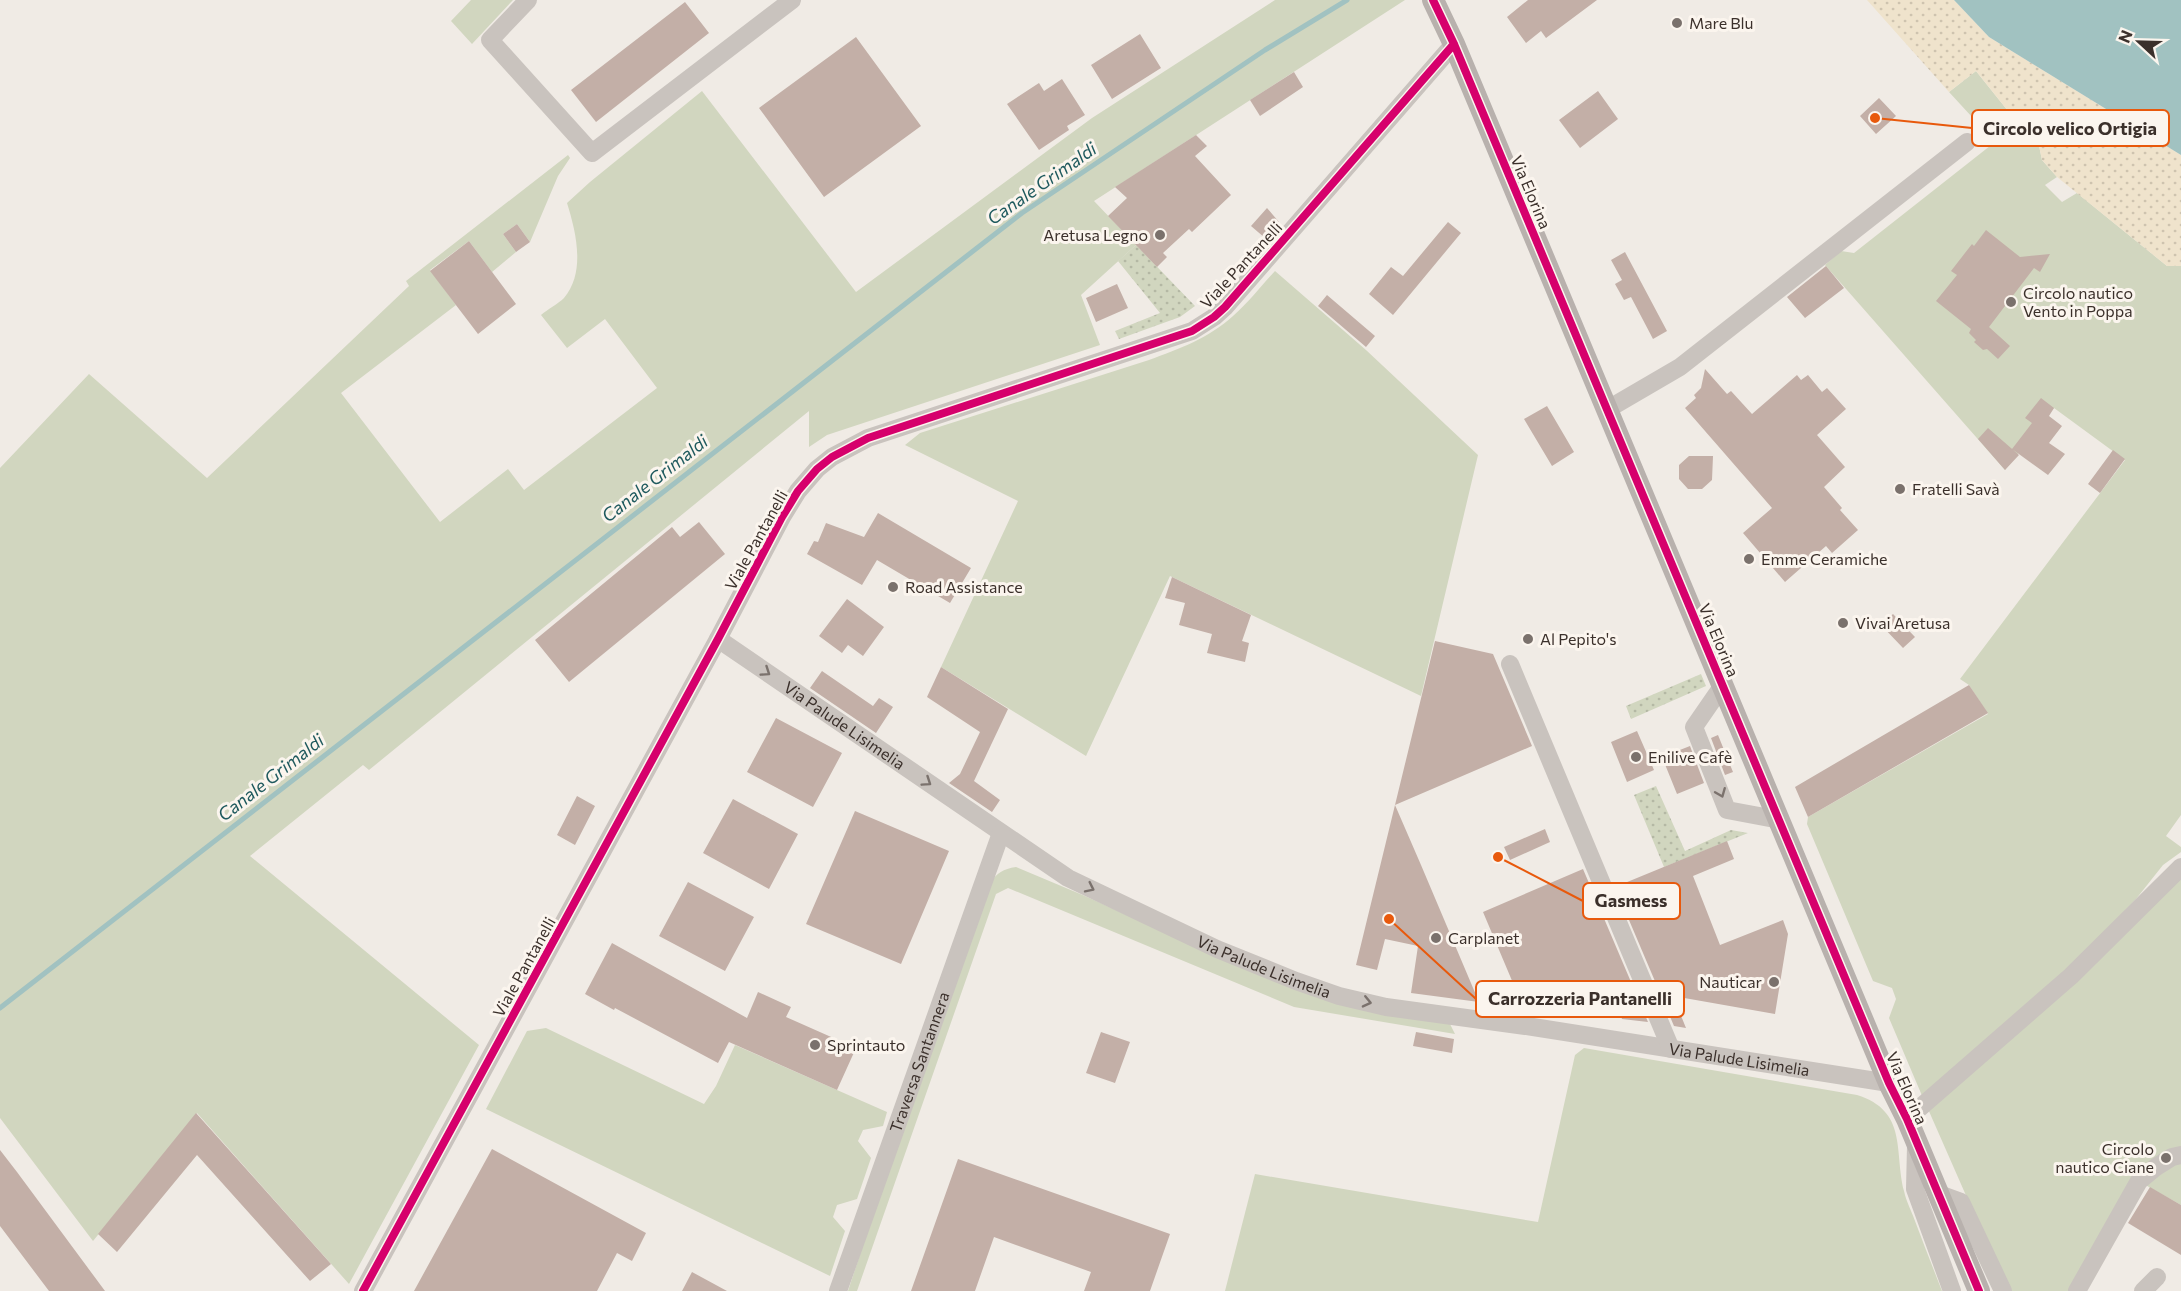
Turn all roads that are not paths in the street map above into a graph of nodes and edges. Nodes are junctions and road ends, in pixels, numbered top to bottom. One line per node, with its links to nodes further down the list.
1 (528, 0): 2 (street)
2 (792, 0)
3 (1433, 0): 4 (main road, Via Elorina)
4 (1454, 44): 6 (main road, Via Elorina); 7 (street, Viale Pantanelli)
5 (1967, 142): 6 (street)
6 (1608, 409): 9 (main road, Via Elorina)
7 (718, 639): 11 (street, Via Palude Lisimelia, one-way to 11); 20 (street, Viale Pantanelli)
8 (1510, 664): 13 (street)
9 (1724, 685): 10 (main road, Via Elorina); 10 (street, one-way to 10)
10 (1780, 820): 14 (main road, Via Elorina)
11 (1001, 833): 13 (street, Via Palude Lisimelia, one-way to 13); 21 (street, Traversa Santannera)
12 (2181, 867): 15 (street)
13 (1671, 1048): 14 (street, Via Palude Lisimelia)
14 (1890, 1083): 15 (main road, Via Elorina)
15 (1907, 1119): 16 (main road, Via Elorina)
16 (1917, 1142): 18 (main road, Via Elorina); 22 (street)
17 (2181, 1155): 25 (street)
18 (1939, 1194): 23 (main road, Via Elorina); 24 (street)
19 (2157, 1277): 26 (street)
20 (363, 1291)
21 (838, 1291)
22 (1952, 1291)
23 (1979, 1291)
24 (2003, 1291)
25 (2077, 1291)
26 (2143, 1291)

